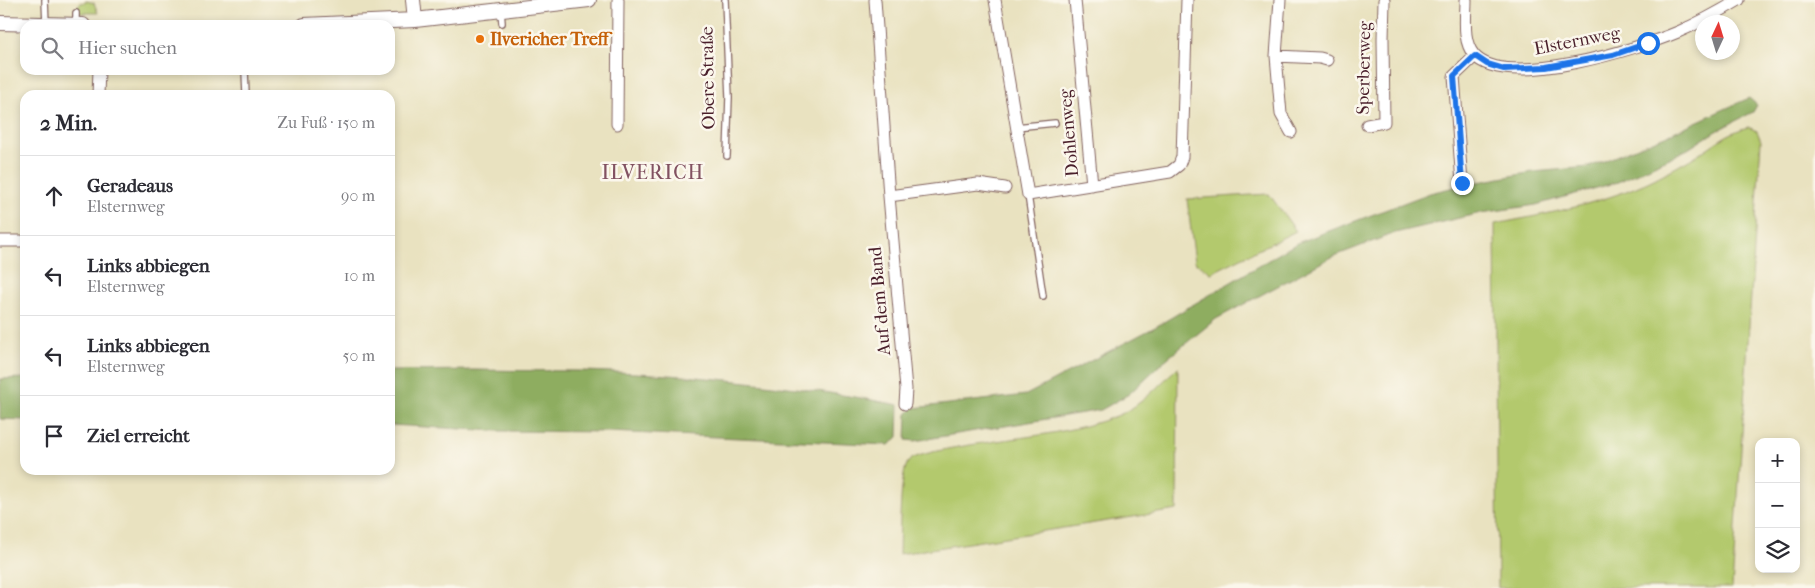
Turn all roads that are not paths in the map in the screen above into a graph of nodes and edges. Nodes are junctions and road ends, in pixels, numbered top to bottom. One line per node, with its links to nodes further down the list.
1 (45, 0): 14 (lane)
2 (413, 0): 15 (street)
3 (589, 0): 15 (street)
4 (618, 0): 27 (street)
5 (725, 0): 31 (lane, Obere Straße)
6 (875, 0): 36 (street, Auf dem Band)
7 (995, 0): 29 (street)
8 (1075, 0): 33 (street, Dohlenweg)
9 (1187, 0): 33 (street, Dohlenweg)
10 (1280, 0): 19 (street)
11 (1384, 0): 28 (street, Sperberweg)
12 (1466, 0): 20 (street)
13 (1738, 0): 20 (street, Elsternweg)
14 (46, 20)
15 (415, 20): 16 (street)
16 (395, 22)
17 (0, 23): 18 (street)
18 (20, 23)
19 (1276, 56): 21 (street); 30 (street)
20 (1475, 56): 32 (street)
21 (1327, 60)
22 (99, 75): 24 (street)
23 (245, 75): 25 (lane)
24 (98, 90)
25 (246, 90)
26 (1055, 123): 29 (lane)
27 (617, 124)
28 (1367, 125)
29 (1016, 127): 35 (street)
30 (1291, 132)
31 (728, 156)
32 (1462, 183)
33 (1092, 185): 35 (street)
34 (1005, 188): 36 (street)
35 (1028, 195): 39 (lane)
36 (889, 196): 40 (street, Auf dem Band)
37 (0, 241): 38 (street)
38 (20, 241)
39 (1043, 296)
40 (905, 404)

